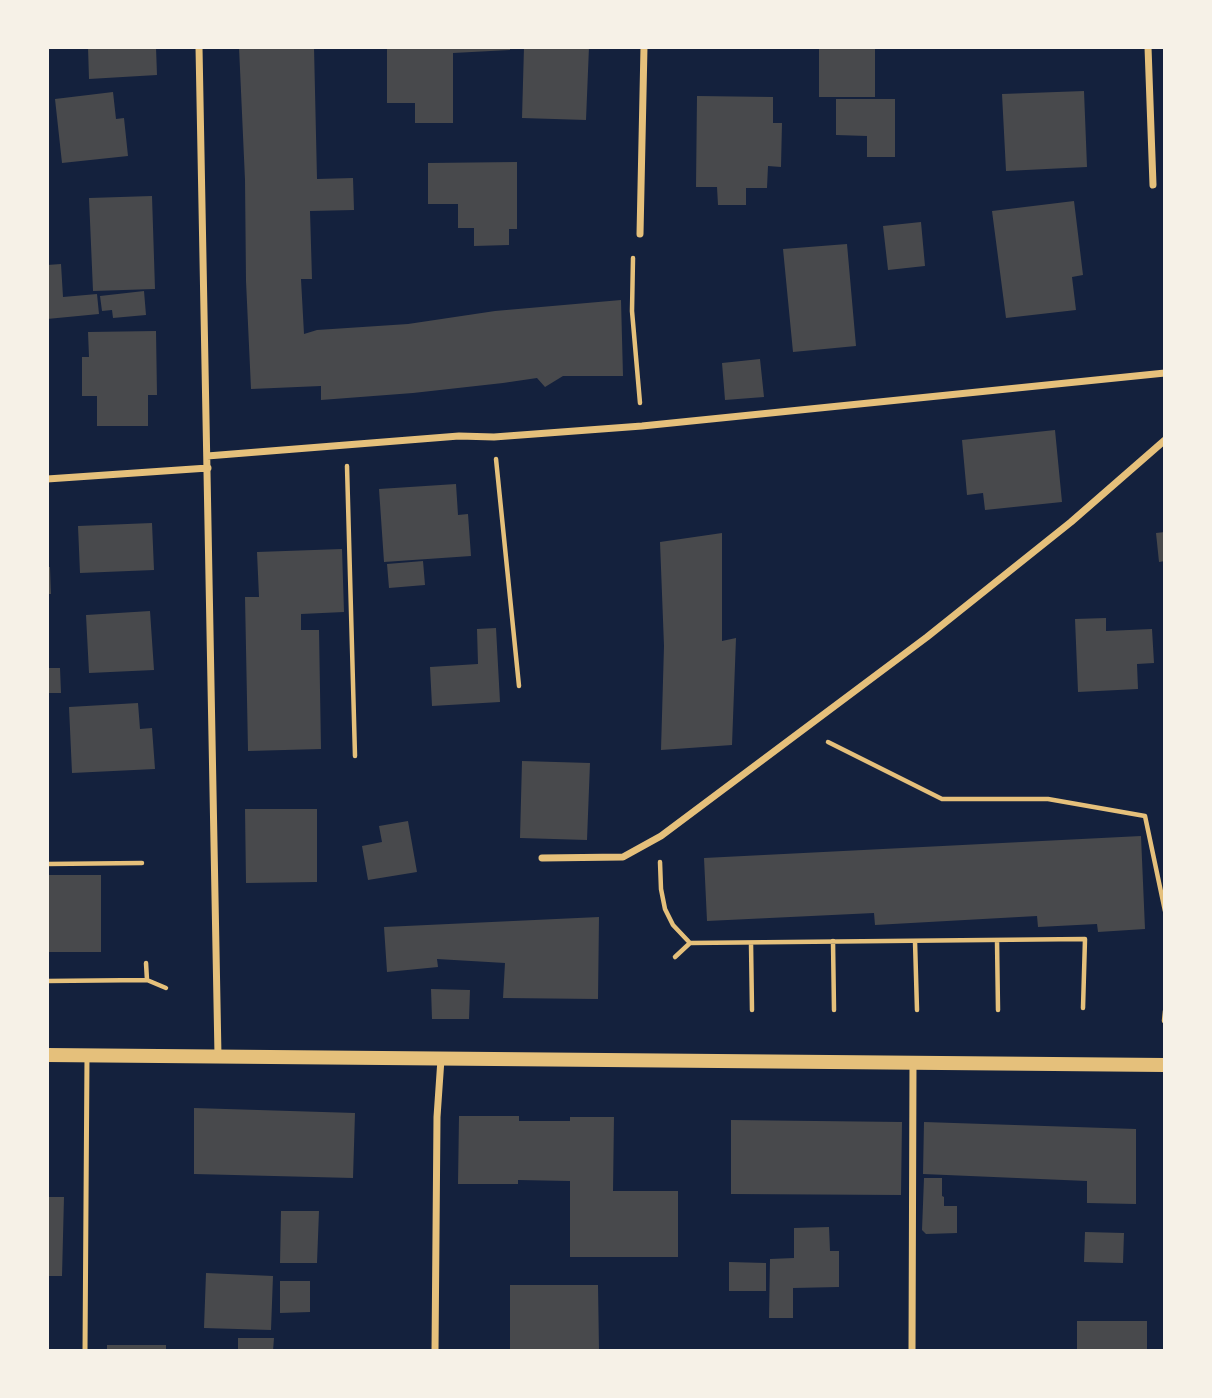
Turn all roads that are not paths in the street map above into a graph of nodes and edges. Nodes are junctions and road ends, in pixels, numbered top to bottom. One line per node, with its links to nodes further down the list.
1 (199, 47): 8 (street)
2 (644, 47): 5 (street)
3 (1149, 47): 4 (street)
4 (1153, 185)
5 (640, 234)
6 (1165, 373): 8 (street)
7 (1165, 440): 11 (street)
8 (207, 456): 9 (street)
9 (208, 468): 10 (street); 14 (street)
10 (47, 479)
11 (542, 858)
12 (47, 1055): 13 (main road)
13 (87, 1055): 14 (main road); 18 (lane)
14 (219, 1056): 15 (main road)
15 (441, 1058): 16 (main road); 19 (street)
16 (913, 1063): 17 (main road); 20 (street)
17 (1165, 1065)
18 (85, 1351)
19 (435, 1351)
20 (912, 1351)

